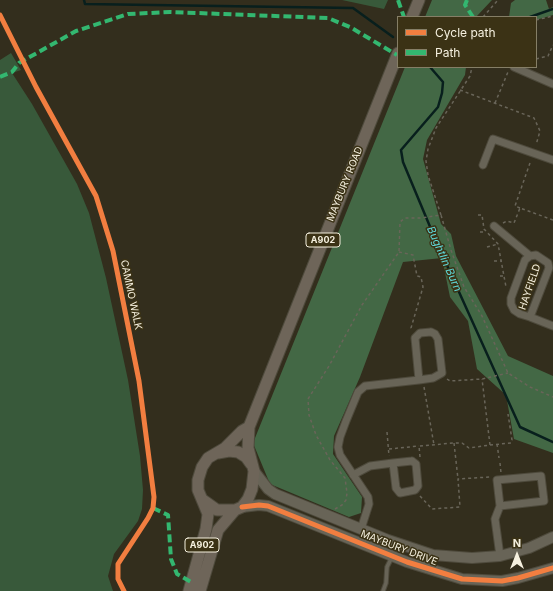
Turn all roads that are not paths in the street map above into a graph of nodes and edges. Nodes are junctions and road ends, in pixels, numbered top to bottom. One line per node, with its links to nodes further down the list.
1 (419, 0): 2 (main road)
2 (412, 16)
3 (397, 56): 14 (main road, MAYBURY ROAD / A902)
4 (527, 70): 5 (street)
5 (553, 84)
6 (553, 160): 7 (street)
7 (483, 165)
8 (494, 226): 9 (street, HAYFIELD)
9 (530, 256): 10 (street, HAYFIELD); 11 (street, HAYFIELD)
10 (551, 260): 11 (street, HAYFIELD)
11 (530, 317): 12 (street, HAYFIELD)
12 (553, 326)
13 (421, 379): 13 (street); 18 (street)
14 (249, 427): 15 (main road, MAYBURY ROAD / A902); 17 (main road, MAYBURY ROAD / A902)
15 (217, 453): 17 (main road); 19 (main road, MAYBURY ROAD / A902)
16 (392, 463): 16 (street); 18 (street)
17 (253, 468): 21 (main road, MAYBURY ROAD / A902); 22 (street, MAYBURY DRIVE)
18 (353, 475): 22 (street)
19 (203, 500): 21 (main road); 27 (main road, MAYBURY ROAD / A902)
20 (500, 506): 20 (street); 25 (street)
21 (238, 508): 24 (street, MAYBURY DRIVE); 28 (main road, MAYBURY ROAD / A902)
22 (360, 529): 25 (street, MAYBURY DRIVE)
23 (553, 537): 25 (street, MAYBURY DRIVE)
24 (392, 556): 26 (street, MAYBURY DRIVE); 29 (lane)
25 (500, 556)
26 (553, 568)
27 (189, 591)
28 (200, 591)
29 (383, 591)

